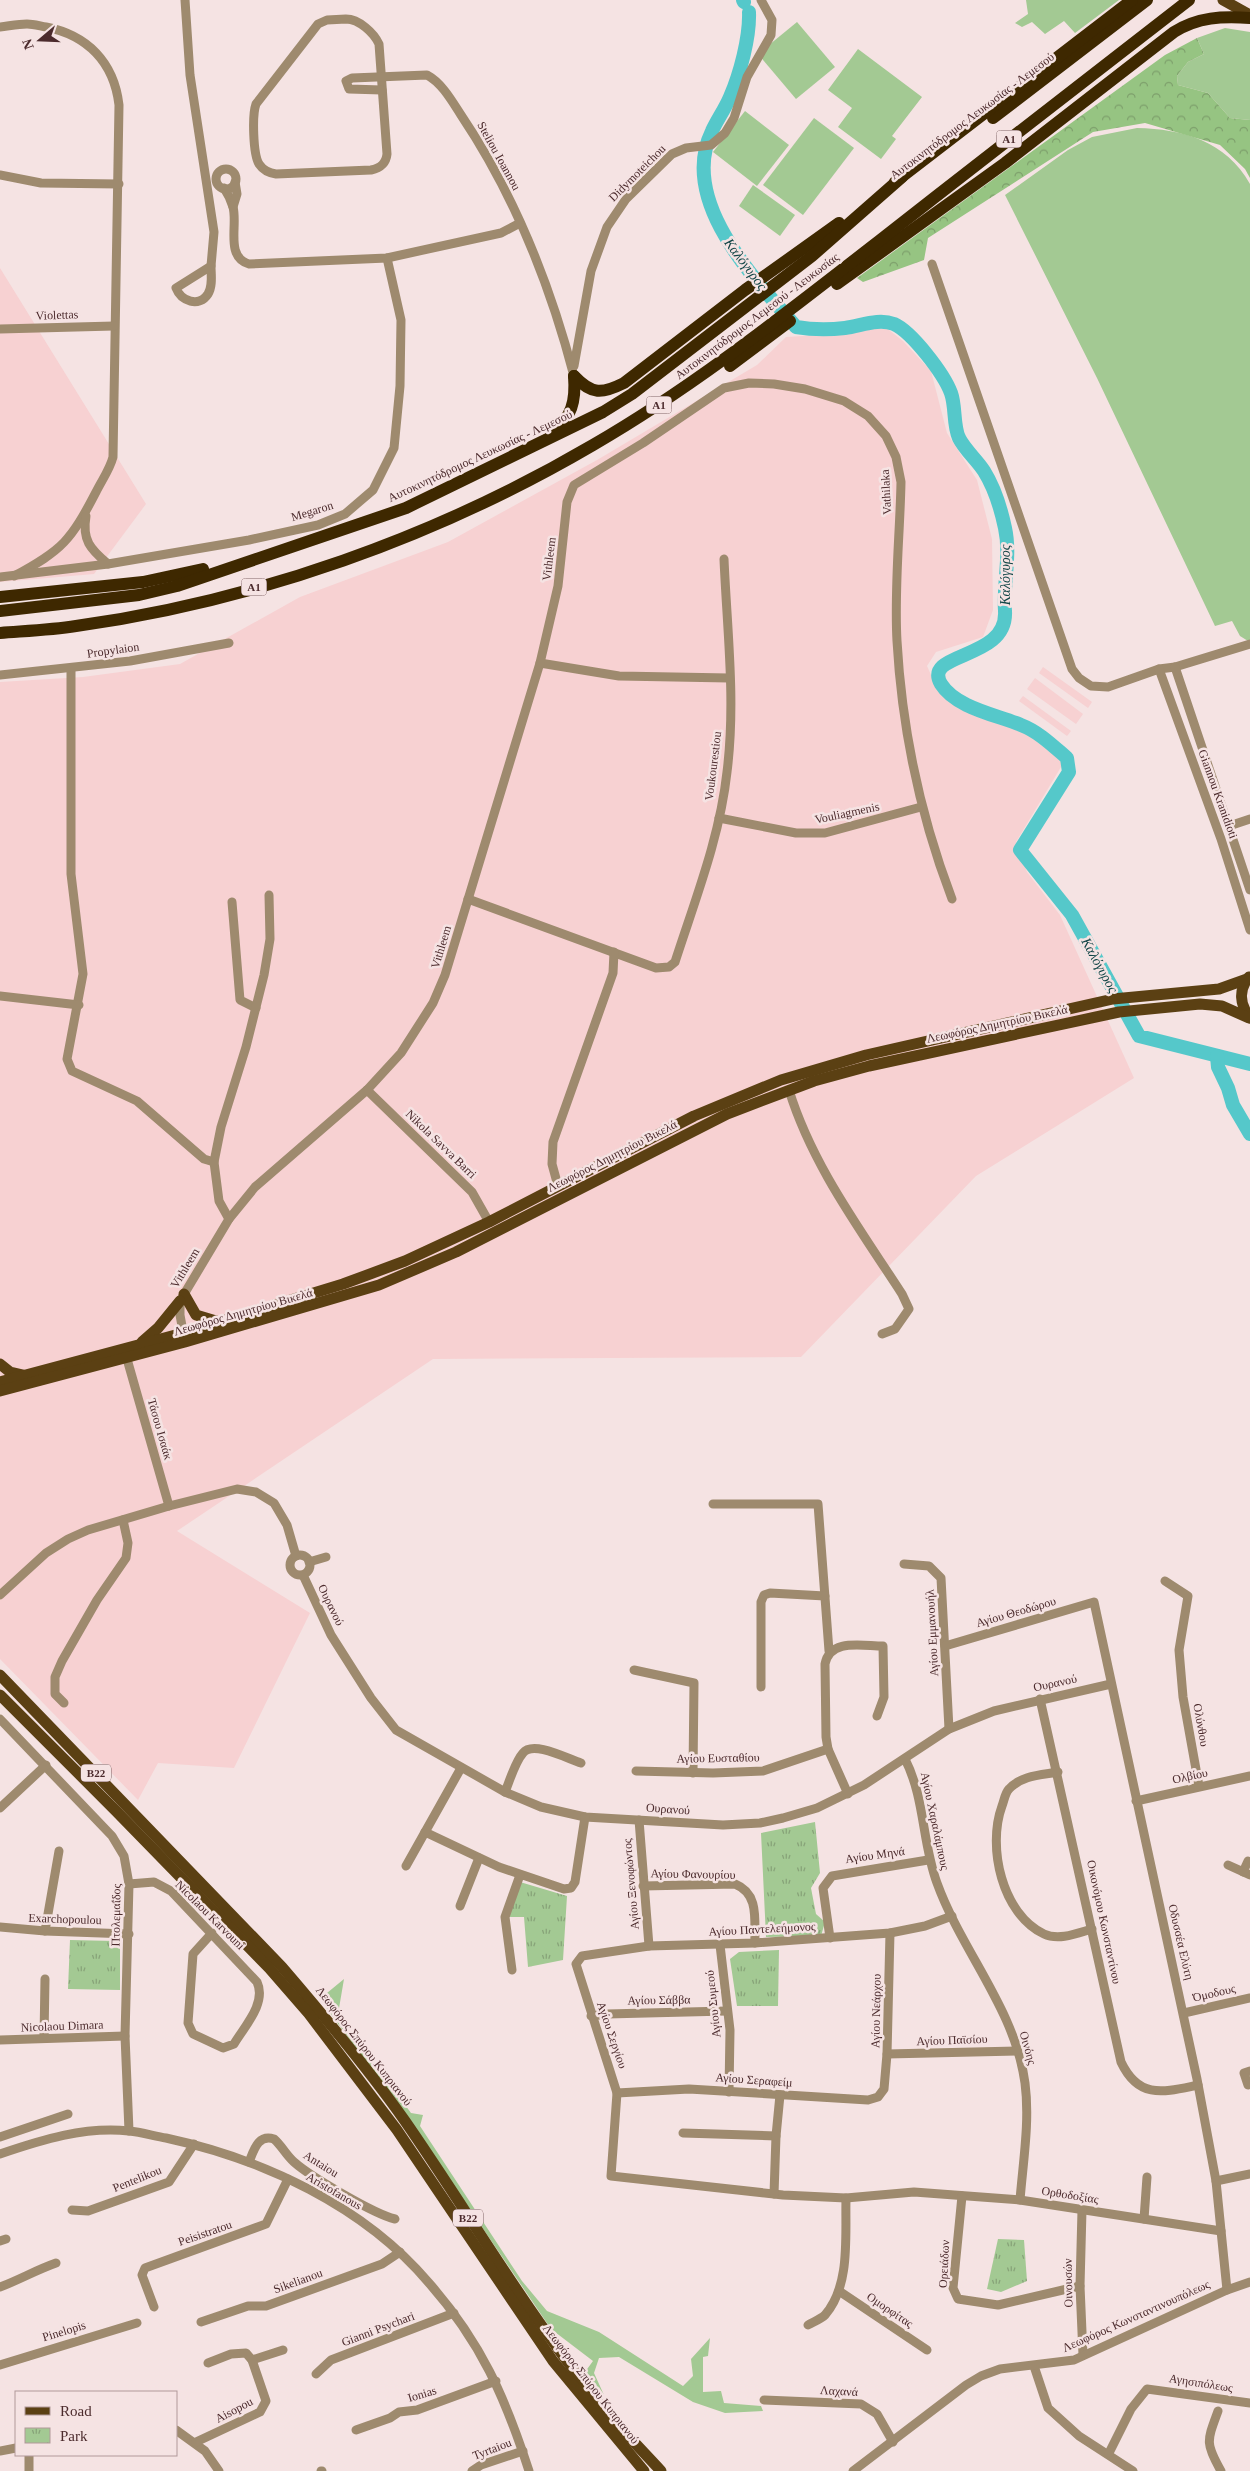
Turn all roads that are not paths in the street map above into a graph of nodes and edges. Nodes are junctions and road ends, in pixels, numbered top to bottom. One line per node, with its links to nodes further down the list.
1 (185, 0): 13 (street)
2 (761, 0): 26 (street, Didymoteichou)
3 (1132, 0): 12 (highway)
4 (1147, 0): 19 (highway, Αυτοκινητόδρομος Λευκωσίας - Λεμεσού / A1)
5 (1189, 0): 23 (highway, Αυτοκινητόδρομος Λεμεσού - Λευκωσίας / A1)
6 (1227, 2): 7 (main road)
7 (1250, 17): 23 (highway)
8 (0, 27): 15 (street)
9 (381, 76): 10 (street); 10 (street, Steliou Ioannou); 10 (street); 18 (street, Steliou Ioannou)
10 (382, 90)
11 (0, 175): 15 (street)
12 (902, 177): 19 (highway); 26 (highway)
13 (211, 179): 14 (street); 16 (street); 22 (street)
14 (235, 182): 16 (street); 17 (street)
15 (119, 184): 24 (street)
16 (224, 188): 17 (street)
17 (233, 207): 20 (street)
18 (520, 224): 20 (street); 26 (street, Steliou Ioannou)
19 (813, 255): 27 (highway, Αυτοκινητόδρομος Λευκωσίας - Λεμεσού / A1)
20 (387, 258): 32 (street, Megaron)
21 (932, 264): 47 (street)
22 (211, 266): 22 (street)
23 (832, 282): 39 (highway, Αυτοκινητόδρομος Λεμεσού - Λευκωσίας / A1)
24 (114, 326): 25 (street, Violettas); 29 (street)
25 (0, 329)
26 (574, 376): 27 (highway)
27 (538, 445): 30 (highway, Αυτοκινητόδρομος Λευκωσίας - Λεμεσού / A1)
28 (574, 484): 44 (street, Vithleem); 50 (street, Vathilaka)
29 (87, 508): 32 (street); 33 (street)
30 (286, 550): 35 (highway); 37 (highway, Αυτοκινητόδρομος Λευκωσίας - Λεμεσού / A1)
31 (724, 559): 49 (street, Voukourestiou)
32 (108, 564): 33 (street, Megaron)
33 (14, 576): 34 (street, Megaron)
34 (0, 577)
35 (0, 597)
36 (0, 606): 37 (highway)
37 (41, 606): 38 (highway, Αυτοκινητόδρομος Λευκωσίας - Λεμεσού / A1)
38 (0, 611)
39 (75, 626): 40 (highway, Αυτοκινητόδρομος Λεμεσού - Λευκωσίας / A1); 41 (highway)
40 (0, 633)
41 (0, 640)
42 (229, 643): 46 (street, Propylaion)
43 (1250, 644): 45 (street)
44 (540, 663): 49 (street); 57 (street, Vithleem)
45 (1175, 667): 47 (street); 53 (street, Giannou Kranidioti)
46 (71, 668): 48 (street, Propylaion); 64 (street)
47 (1160, 669): 54 (street, Giannou Kranidioti)
48 (0, 674)
49 (729, 678): 51 (street, Voukourestiou)
50 (921, 808): 51 (street, Vouliagmenis); 58 (street, Vathilaka)
51 (719, 818): 61 (street, Voukourestiou)
52 (1250, 819): 53 (street)
53 (1229, 826): 54 (street); 55 (street, Giannou Kranidioti)
54 (1221, 839): 60 (street, Giannou Kranidioti)
55 (1250, 890)
56 (269, 895): 65 (street)
57 (468, 899): 61 (street); 67 (street, Vithleem)
58 (952, 899)
59 (232, 902): 65 (street)
60 (1250, 930)
61 (614, 952): 70 (street)
62 (1248, 977): 66 (main road); 70 (main road, Λεωφόρος Δημητρίου Βικελά)
63 (0, 996): 64 (street)
64 (79, 1005): 69 (street)
65 (256, 1008): 69 (street)
66 (1250, 1018): 68 (main road, Λεωφόρος Δημητρίου Βικελά)
67 (367, 1090): 71 (street, Vithleem); 72 (street, Nikola Savva Barri)
68 (790, 1090): 75 (street); 76 (main road, Λεωφόρος Δημητρίου Βικελά)
69 (214, 1162): 71 (street)
70 (558, 1186): 72 (main road, Λεωφόρος Δημητρίου Βικελά)
71 (229, 1219): 73 (street, Vithleem)
72 (489, 1222): 74 (main road, Λεωφόρος Δημητρίου Βικελά)
73 (182, 1297): 74 (main road); 76 (street, Vithleem); 77 (main road)
74 (221, 1321): 76 (main road, Λεωφόρος Δημητρίου Βικελά)
75 (882, 1334)
76 (184, 1338): 77 (main road, Λεωφόρος Δημητρίου Βικελά); 78 (main road, Λεωφόρος Δημητρίου Βικελά)
77 (139, 1345): 78 (main road, Λεωφόρος Δημητρίου Βικελά)
78 (125, 1354): 80 (main road, Λεωφόρος Δημητρίου Βικελά); 82 (main road, Λεωφόρος Δημητρίου Βικελά); 84 (street, Τάσου Ισαάκ)
79 (0, 1364): 80 (main road)
80 (23, 1376): 81 (main road, Λεωφόρος Δημητρίου Βικελά)
81 (0, 1382)
82 (0, 1391)
83 (713, 1504): 93 (street)
84 (169, 1506): 85 (street); 86 (street)
85 (123, 1520): 92 (street); 103 (street)
86 (296, 1556): 88 (street); 90 (street)
87 (326, 1556): 88 (street)
88 (309, 1562): 90 (street)
89 (904, 1564): 95 (street, Αγίου Εμμανουήλ)
90 (303, 1575): 111 (street, Ουρανού)
91 (1164, 1581): 116 (street, Ολύνθου)
92 (0, 1595)
93 (825, 1596): 96 (street); 100 (street)
94 (1094, 1602): 95 (street, Αγίου Θεοδώρου); 99 (street, Οδυσσέα Ελύτη)
95 (944, 1646): 106 (street, Αγίου Εμμανουήλ)
96 (829, 1651): 104 (street); 107 (street)
97 (634, 1670): 113 (street)
98 (0, 1676): 219 (main road, Λεωφόρος Σπύρου Κυπριανού / B22)
99 (1111, 1684): 102 (street, Ουρανού); 119 (street, Οδυσσέα Ελύτη)
100 (761, 1687)
101 (0, 1695): 224 (main road, Λεωφόρος Σπύρου Κυπριανού / B22)
102 (1040, 1699): 106 (street, Ουρανού); 114 (street, Οικονόμου Κωνσταντίνου)
103 (64, 1703)
104 (876, 1716)
105 (0, 1719): 110 (street, Πτολεμαΐδος)
106 (949, 1729): 108 (street, Ουρανού)
107 (828, 1749): 113 (street, Αγίου Ευσταθίου); 118 (street)
108 (906, 1760): 118 (street, Ουρανού); 126 (street, Αγίου Χαραλάμπους)
109 (581, 1763): 117 (street)
110 (46, 1765): 120 (street); 132 (street, Πτολεμαΐδος)
111 (461, 1768): 117 (street, Ουρανού); 123 (street)
112 (636, 1771): 113 (street, Αγίου Ευσταθίου)
113 (693, 1772)
114 (1058, 1772): 137 (street, Οικονόμου Κωνσταντίνου); 137 (street)
115 (1250, 1776): 116 (street, Ολβίου)
116 (1200, 1786): 119 (street, Ολβίου)
117 (505, 1792): 121 (street, Ουρανού)
118 (848, 1794): 122 (street, Ουρανού)
119 (1136, 1801): 151 (street, Οδυσσέα Ελύτη)
120 (2, 1803)
121 (585, 1817): 122 (street, Ουρανού); 131 (street)
122 (639, 1820): 133 (street, Αγίου Ξενοφώντος)
123 (425, 1832): 125 (street); 129 (street)
124 (59, 1850): 138 (street)
125 (479, 1858): 131 (street); 134 (street)
126 (928, 1860): 135 (street, Αγίου Χαραλάμπους); 142 (street, Αγίου Μηνά)
127 (1248, 1861): 130 (street)
128 (1228, 1865): 130 (street)
129 (406, 1866)
130 (1247, 1873)
131 (520, 1875): 147 (street)
132 (130, 1884): 139 (street, Nicolaou Karvouni); 141 (street, Πτολεμαΐδος)
133 (643, 1886): 143 (street, Αγίου Φανουρίου); 145 (street, Αγίου Ξενοφώντος)
134 (460, 1906)
135 (952, 1916): 140 (street, Αγίου Παντελεήμονος); 156 (street, Οινόης)
136 (0, 1926): 138 (street, Exarchopoulou)
137 (1092, 1929): 159 (street, Οικονόμου Κωνσταντίνου)
138 (45, 1931): 141 (street, Exarchopoulou)
139 (212, 1933): 139 (street, Nicolaou Karvouni)
140 (890, 1933): 142 (street, Αγίου Παντελεήμονος); 157 (street, Αγίου Νεάρχου)
141 (128, 1934): 153 (street, Πτολεμαΐδος)
142 (830, 1938): 143 (street, Αγίου Παντελεήμονος)
143 (755, 1943): 144 (street, Αγίου Παντελεήμονος)
144 (720, 1944): 145 (street, Αγίου Παντελεήμονος); 150 (street, Αγίου Συμεού)
145 (649, 1946): 146 (street, Αγίου Παντελεήμονος)
146 (576, 1964): 152 (street, Αγίου Σεργίου)
147 (512, 1970)
148 (45, 1979): 154 (street)
149 (1250, 1998): 151 (street, Όμοδους)
150 (727, 2011): 152 (street, Αγίου Σάββα); 162 (street, Αγίου Συμεού)
151 (1184, 2013): 159 (street, Οδυσσέα Ελύτη)
152 (591, 2016): 163 (street, Αγίου Σεργίου)
153 (125, 2036): 154 (street, Nicolaou Dimara); 166 (street, Πτολεμαΐδος)
154 (44, 2038): 155 (street, Nicolaou Dimara)
155 (0, 2040)
156 (1017, 2051): 157 (street, Αγίου Παϊσίου); 180 (street, Οινόης)
157 (887, 2054): 161 (street, Αγίου Νεάρχου)
158 (1250, 2071): 160 (street)
159 (1198, 2084): 176 (street, Οδυσσέα Ελύτη)
160 (1248, 2085)
161 (884, 2089): 164 (street, Αγίου Σεραφείμ)
162 (729, 2092): 163 (street, Αγίου Σεραφείμ); 164 (street, Αγίου Σεραφείμ)
163 (617, 2093): 177 (street, Αγίου Σεργίου)
164 (780, 2095): 168 (street)
165 (68, 2114): 169 (street)
166 (129, 2130): 170 (street, Aristofanous); 171 (street, Aristofanous)
167 (683, 2133): 168 (street)
168 (776, 2136): 177 (street)
169 (0, 2137)
170 (194, 2144): 172 (street, Aristofanous); 181 (street, Pentelikou)
171 (0, 2154)
172 (249, 2162): 175 (street, Aristofanous); 184 (street, Antaiou)
173 (1250, 2174): 176 (street)
174 (1147, 2177): 183 (street)
175 (288, 2179): 186 (street, Aristofanous); 193 (street, Peisistratou)
176 (1216, 2181): 185 (street, Οδυσσέα Ελύτη)
177 (774, 2194): 179 (street, Ορθοδοξίας)
178 (962, 2196): 179 (street, Ορθοδοξίας); 180 (street, Ορθοδοξίας); 189 (street, Ορειάδων)
179 (846, 2198): 192 (street)
180 (1020, 2200): 182 (street, Ορθοδοξίας)
181 (72, 2210)
182 (1082, 2210): 183 (street, Ορθοδοξίας); 189 (street, Οινουσών)
183 (1144, 2219): 185 (street, Ορθοδοξίας)
184 (396, 2220)
185 (1221, 2231): 191 (street, Οδυσσέα Ελύτη)
186 (400, 2252): 194 (street, Aristofanous); 195 (street, Sikelianou)
187 (56, 2263): 190 (street)
188 (1250, 2282): 191 (street, Λεωφόρος Κωνσταντινουπόλεως)
189 (1080, 2286): 200 (street, Οινουσών)
190 (0, 2287)
191 (1227, 2290): 200 (street, Λεωφόρος Κωνσταντινουπόλεως)
192 (839, 2291): 197 (street); 199 (street, Ομορφίτας)
193 (154, 2307)
194 (454, 2314): 205 (street, Gianni Psychari); 206 (street, Aristofanous)
195 (201, 2322)
196 (137, 2323): 203 (street, Pinelopis)
197 (808, 2325)
198 (283, 2350): 201 (street)
199 (927, 2350)
200 (1083, 2355): 204 (street, Λεωφόρος Κωνσταντινουπόλεως)
201 (252, 2360): 202 (street); 212 (street, Aisopou)
202 (208, 2363)
203 (0, 2366)
204 (1034, 2366): 213 (street, Λεωφόρος Κωνσταντινουπόλεως); 217 (street)
205 (316, 2374)
206 (496, 2381): 210 (street, Ionias); 216 (street, Aristofanous)
207 (764, 2400): 213 (street, Λαχανά)
208 (1250, 2403): 217 (street, Αγησιπόλεως)
209 (1218, 2411): 227 (street)
210 (356, 2430)
211 (178, 2431): 212 (street)
212 (196, 2442): 221 (street)
213 (893, 2442): 225 (street, Λεωφόρος Κωνσταντινουπόλεως)
214 (15, 2448): 215 (street)
215 (0, 2450)
216 (522, 2451): 222 (street, Tyrtaiou); 223 (street, Aristofanous)
217 (1109, 2453): 226 (street)
218 (29, 2456): 220 (street)
219 (659, 2469)
220 (30, 2471)
221 (219, 2471)
222 (472, 2471)
223 (529, 2471)
224 (644, 2471)
225 (853, 2471)
226 (1133, 2471)
227 (1221, 2471)

